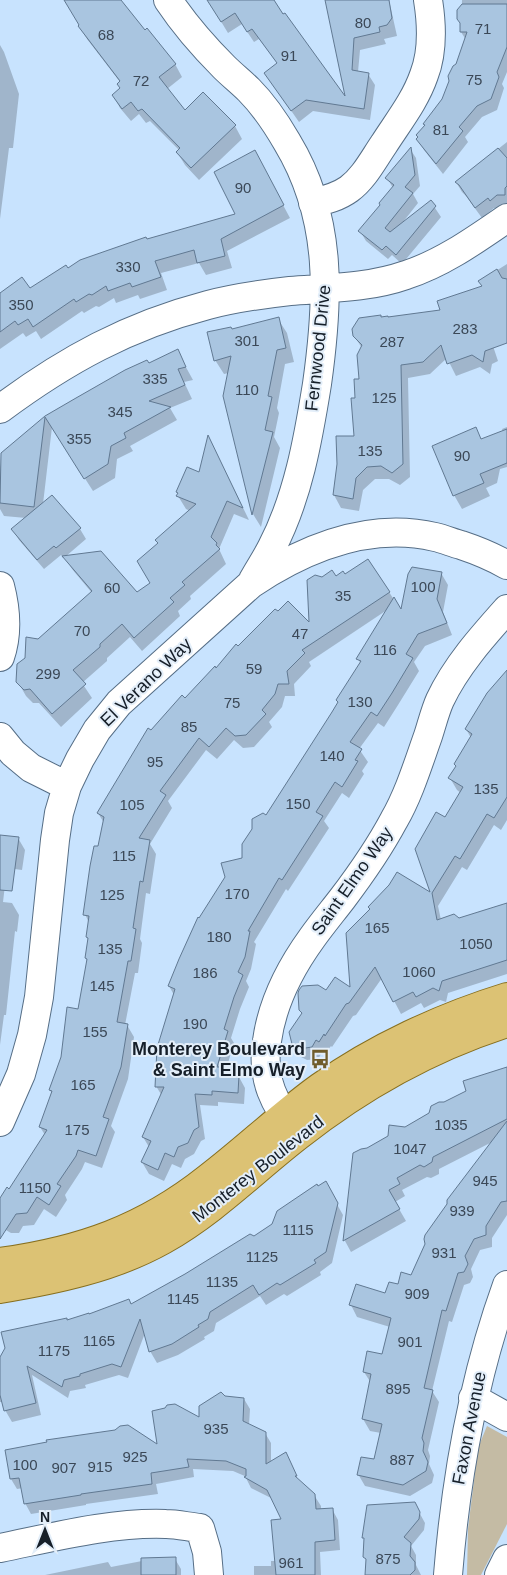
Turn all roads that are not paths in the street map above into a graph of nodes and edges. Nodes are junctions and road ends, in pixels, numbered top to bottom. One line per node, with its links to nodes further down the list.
1 (168, 0): 3 (street, Fernwood Drive)
2 (428, 0): 3 (street)
3 (313, 203): 5 (street, Fernwood Drive)
4 (507, 218): 5 (street)
5 (326, 289): 6 (street); 8 (street, Fernwood Drive)
6 (0, 408)
7 (507, 565): 8 (street, El Verano Way)
8 (251, 584): 13 (street, El Verano Way)
9 (0, 586): 11 (street)
10 (507, 609): 17 (street, Saint Elmo Way)
11 (0, 657)
12 (0, 737): 13 (street)
13 (67, 786): 16 (street, El Verano Way)
14 (507, 997): 17 (main road, Monterey Boulevard)
15 (507, 1023): 17 (main road, Monterey Boulevard)
16 (0, 1122)
17 (291, 1125): 18 (main road, Monterey Boulevard); 20 (main road, Monterey Boulevard)
18 (0, 1262)
19 (507, 1285): 21 (street, Faxon Avenue)
20 (0, 1289)
21 (473, 1398): 22 (street); 26 (street, Faxon Avenue)
22 (507, 1417)
23 (0, 1548): 25 (street)
24 (507, 1559): 27 (street)
25 (209, 1575)
26 (448, 1575)
27 (499, 1575)

